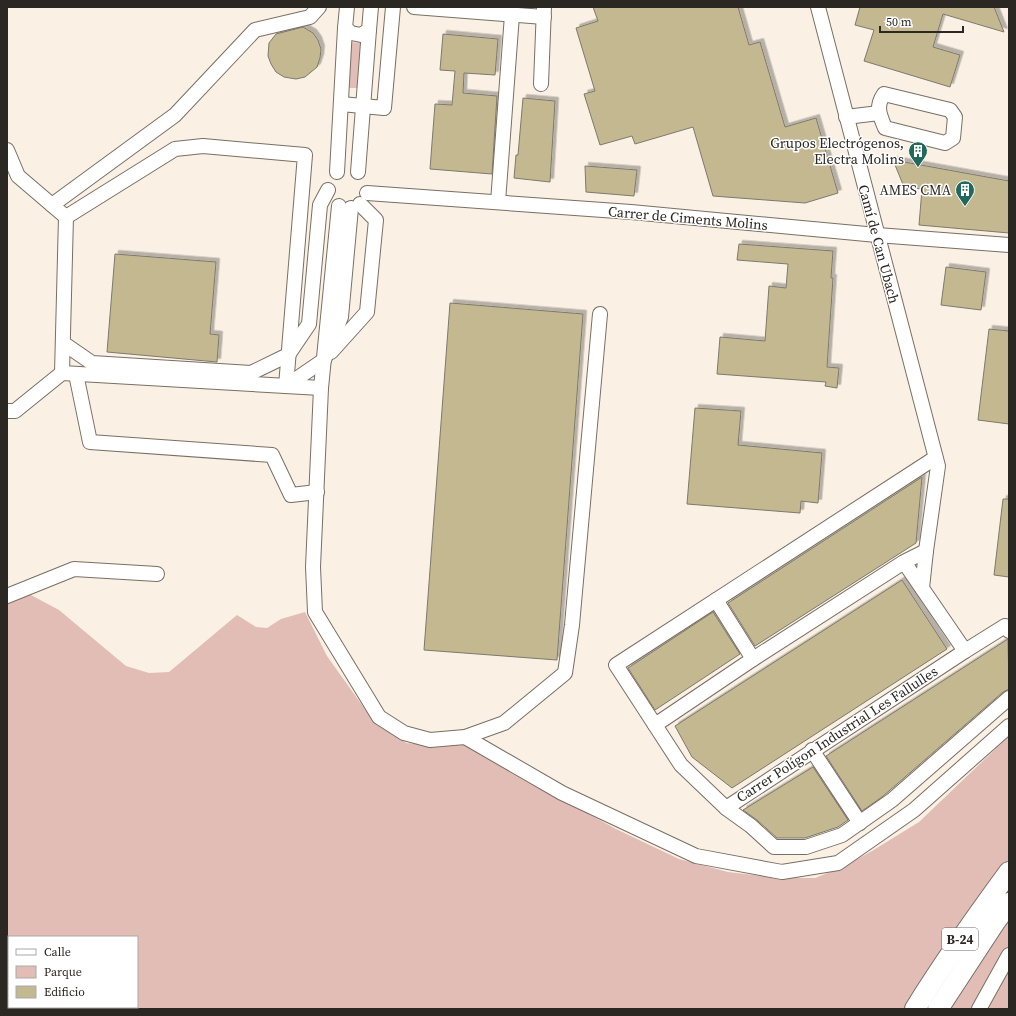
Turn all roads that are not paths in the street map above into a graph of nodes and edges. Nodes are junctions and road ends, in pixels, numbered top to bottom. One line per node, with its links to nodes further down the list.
1 (319, 7): 22 (street)
2 (347, 7): 9 (street)
3 (393, 7): 13 (street)
4 (414, 7): 8 (street)
5 (818, 7): 15 (street, Camí de Can Ubach)
6 (371, 8): 10 (street)
7 (544, 12): 8 (street); 11 (street)
8 (512, 15): 20 (street)
9 (345, 28): 10 (street); 12 (street)
10 (369, 30): 13 (street)
11 (541, 84)
12 (341, 104): 13 (street); 17 (street)
13 (363, 106): 18 (street)
14 (879, 112): 14 (street); 15 (street)
15 (846, 117): 24 (street, Camí de Can Ubach)
16 (7, 150): 22 (street)
17 (337, 172): 18 (street); 19 (street)
18 (358, 172): 21 (street)
19 (328, 190): 21 (street); 28 (street)
20 (498, 202): 21 (street, Carrer de Ciments Molins); 24 (street, Carrer de Ciments Molins)
21 (354, 203): 29 (street); 29 (street)
22 (52, 205): 23 (street)
23 (66, 217): 27 (street); 28 (street)
24 (877, 234): 25 (street, Carrer de Ciments Molins); 34 (street, Camí de Can Ubach)
25 (1009, 245)
26 (600, 314): 48 (street)
27 (63, 343): 28 (street); 30 (street)
28 (288, 355): 31 (street)
29 (324, 360): 31 (street); 32 (street)
30 (69, 374): 31 (street); 33 (street); 35 (street)
31 (286, 386): 32 (street)
32 (321, 388): 35 (street)
33 (7, 411)
34 (935, 458): 36 (street); 41 (street)
35 (316, 492): 48 (street)
36 (926, 551): 37 (street); 39 (street)
37 (904, 562): 39 (street); 44 (street)
38 (157, 574): 40 (street)
39 (922, 588): 43 (street)
40 (7, 596)
41 (716, 600): 44 (street); 46 (street, Carrer Polígon Industrial Les Fallulles)
42 (1007, 628): 43 (street, Carrer Polígon Industrial Les Fallulles)
43 (965, 651): 49 (street, Carrer Polígon Industrial Les Fallulles)
44 (753, 659): 46 (street)
45 (1009, 698): 51 (street)
46 (655, 725): 50 (street, Carrer Polígon Industrial Les Fallulles)
47 (1009, 726): 48 (street)
48 (465, 737)
49 (812, 750): 50 (street, Carrer Polígon Industrial Les Fallulles); 51 (street)
50 (726, 808): 51 (street)
51 (860, 823)
52 (1009, 872): 55 (highway, B-24)
53 (1009, 904): 56 (highway, B-24)
54 (1009, 955): 57 (street)
55 (915, 1009)
56 (938, 1009)
57 (979, 1009)

